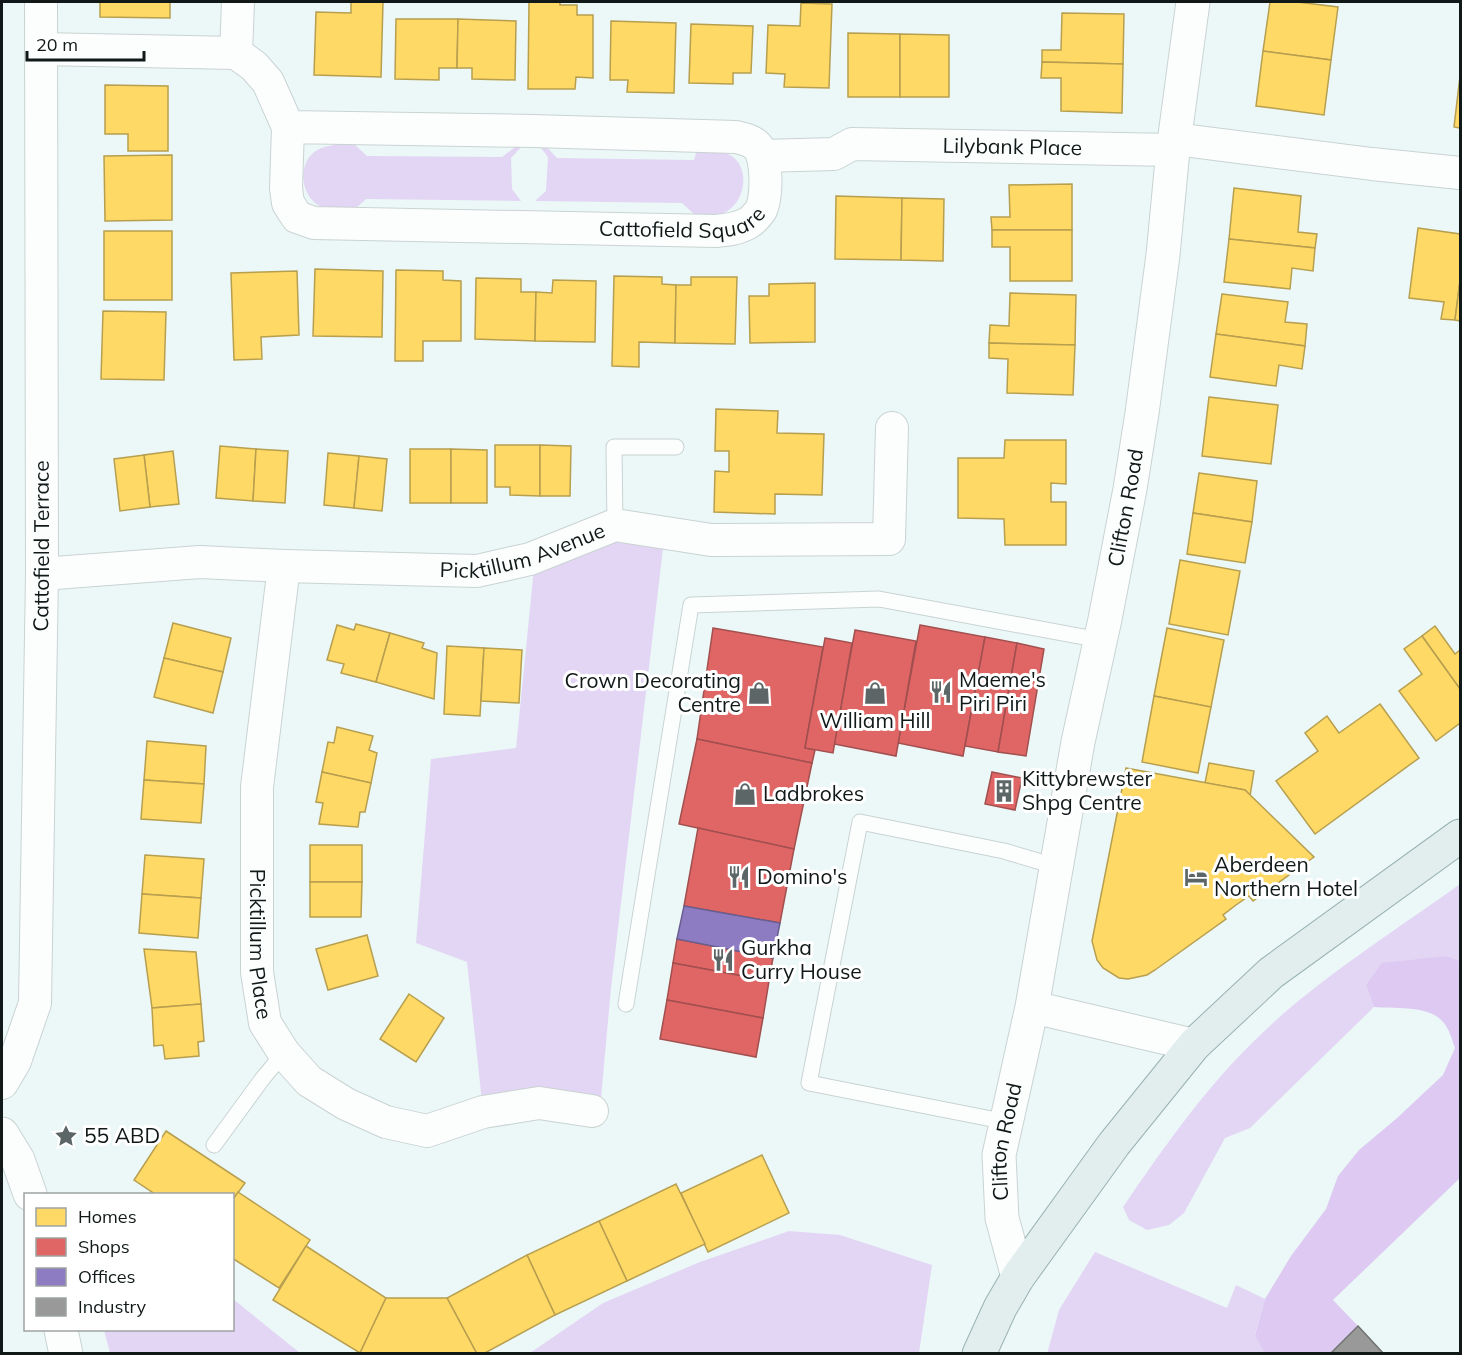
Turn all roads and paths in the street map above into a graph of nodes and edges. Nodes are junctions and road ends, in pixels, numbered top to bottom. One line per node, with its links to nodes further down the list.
1 (41, 2): 4 (street, Cattofield Terrace)
2 (237, 2): 5 (street)
3 (1193, 2): 7 (street, Clifton Road)
4 (41, 49): 5 (street); 14 (street, Cattofield Terrace)
5 (236, 53): 6 (street, Cattofield Square)
6 (288, 128): 8 (street); 8 (street, Cattofield Square)
7 (1174, 145): 8 (street, Lilybank Place); 9 (street, Lilybank Place); 15 (street, Clifton Road)
8 (763, 156)
9 (1461, 172)
10 (892, 428): 12 (street, Picktillum Avenue)
11 (676, 447): 12 (lane)
12 (615, 525): 13 (street, Picktillum Avenue)
13 (285, 566): 14 (street, Picktillum Avenue); 21 (street, Picktillum Place)
14 (42, 574): 22 (street, Cattofield Terrace)
15 (1100, 640): 17 (street, Clifton Road); 18 (lane)
16 (1461, 836): 20 (main road)
17 (1058, 867): 19 (street, Clifton Road); 24 (lane)
18 (626, 1004)
19 (1032, 1007): 20 (street); 24 (street, Clifton Road)
20 (1194, 1045): 28 (main road)
21 (284, 1053): 23 (street, Picktillum Place); 26 (lane)
22 (2, 1083)
23 (592, 1111)
24 (1007, 1122): 28 (street, Clifton Road)
25 (2, 1134): 27 (street)
26 (214, 1145)
27 (30, 1193)
28 (1018, 1277): 31 (main road)
29 (61, 1331): 30 (street)
30 (66, 1353)
31 (979, 1353)

